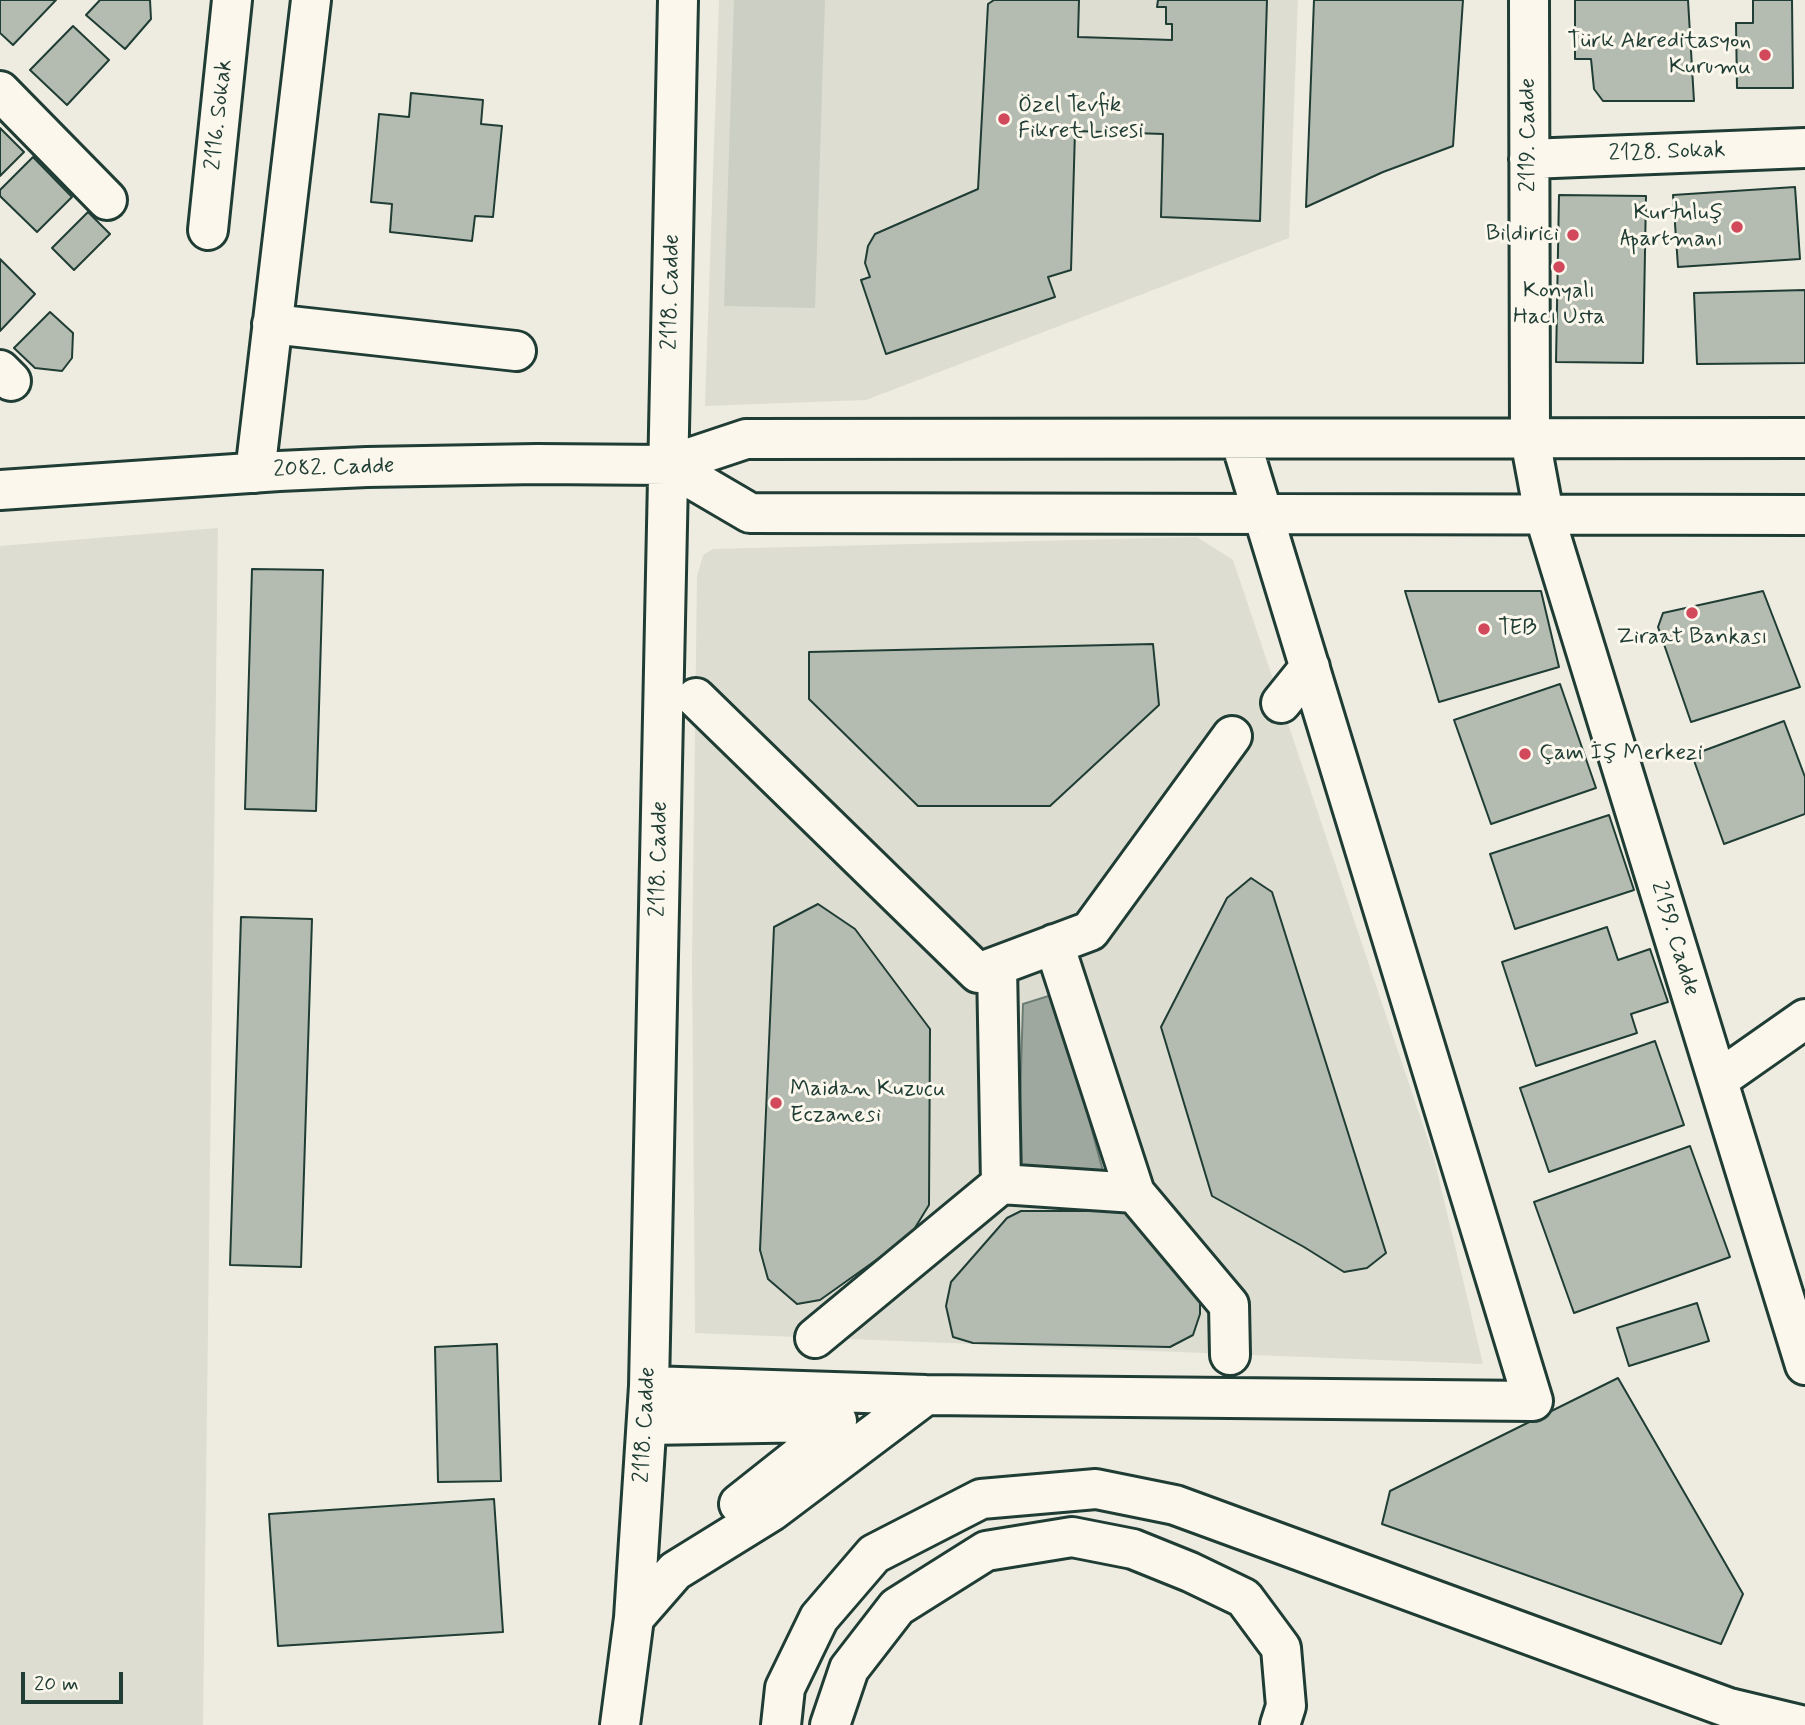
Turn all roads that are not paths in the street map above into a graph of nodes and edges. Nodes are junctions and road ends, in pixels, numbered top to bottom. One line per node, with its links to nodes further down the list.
1 (232, 0): 9 (street, 2116. Sokak)
2 (311, 0): 10 (street)
3 (678, 0): 15 (street, 2118. Cadde)
4 (1528, 0): 7 (street, 2119. Cadde)
5 (0, 91): 8 (street)
6 (1805, 148): 7 (street, 2128. Sokak)
7 (1529, 159): 14 (street, 2119. Cadde)
8 (107, 200)
9 (208, 230)
10 (272, 324): 11 (street); 16 (street)
11 (516, 351)
12 (1805, 438): 14 (street)
13 (1240, 439): 14 (street); 15 (street); 18 (street)
14 (1530, 439): 19 (street, 2119. Cadde)
15 (668, 465): 16 (street, 2082. Cadde); 18 (street); 34 (street, 2118. Cadde)
16 (255, 472): 17 (street, 2082. Cadde)
17 (0, 490)
18 (1264, 514): 19 (street); 21 (street)
19 (1544, 514): 20 (street); 28 (street, 2159. Cadde)
20 (1805, 515)
21 (1310, 667): 23 (street); 35 (street)
22 (696, 698): 26 (street)
23 (1281, 703)
24 (1232, 736): 25 (street)
25 (1054, 944): 26 (street); 30 (street)
26 (998, 966): 29 (street)
27 (1805, 1019): 28 (street)
28 (1718, 1080): 33 (street, 2159. Cadde)
29 (1000, 1184): 30 (street); 31 (street)
30 (1135, 1193): 32 (street)
31 (815, 1338)
32 (1230, 1354)
33 (1805, 1365)
34 (649, 1386): 35 (street); 36 (street, 2118. Cadde)
35 (926, 1395): 37 (street)
36 (647, 1425): 37 (street); 38 (street, 2118. Cadde)
37 (675, 1571): 38 (street)
38 (634, 1618): 39 (street, 2118. Cadde)
39 (621, 1722)
40 (781, 1725): 43 (street)
41 (830, 1725): 42 (street)
42 (1279, 1725)
43 (1800, 1725)

